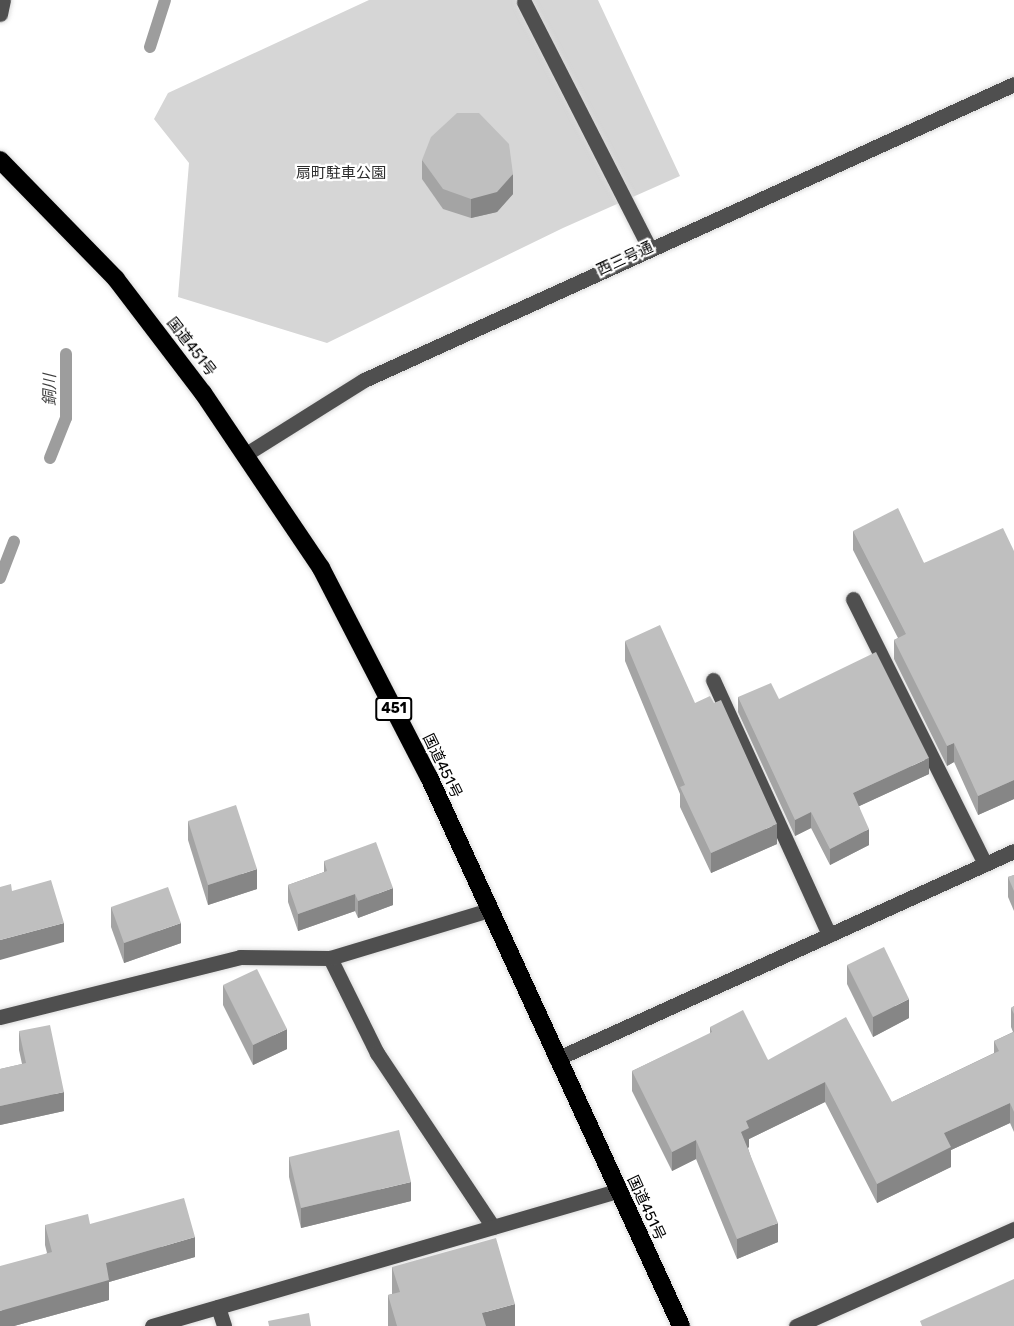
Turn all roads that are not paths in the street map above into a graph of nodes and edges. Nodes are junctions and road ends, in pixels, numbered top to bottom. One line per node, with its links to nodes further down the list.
1 (3, 0): 3 (street)
2 (524, 2): 6 (street)
3 (0, 14)
4 (1014, 84): 6 (street, 西三号通)
5 (0, 160): 7 (highway, 国道451号 / 451)
6 (650, 247): 7 (street, 西三号通)
7 (246, 454): 12 (highway, 国道451号 / 451)
8 (852, 600): 11 (street)
9 (713, 680): 13 (street)
10 (1014, 851): 11 (street)
11 (985, 864): 13 (street)
12 (489, 910): 14 (street); 16 (highway, 国道451号 / 451)
13 (829, 935): 16 (street)
14 (330, 958): 15 (street); 18 (street)
15 (0, 1017)
16 (556, 1059): 17 (highway, 国道451号 / 451)
17 (618, 1191): 18 (street); 23 (highway, 国道451号 / 451)
18 (493, 1227): 20 (street)
19 (1014, 1229): 24 (street)
20 (218, 1307): 21 (street); 22 (street)
21 (153, 1326)
22 (224, 1326)
23 (681, 1326)
24 (796, 1326)

